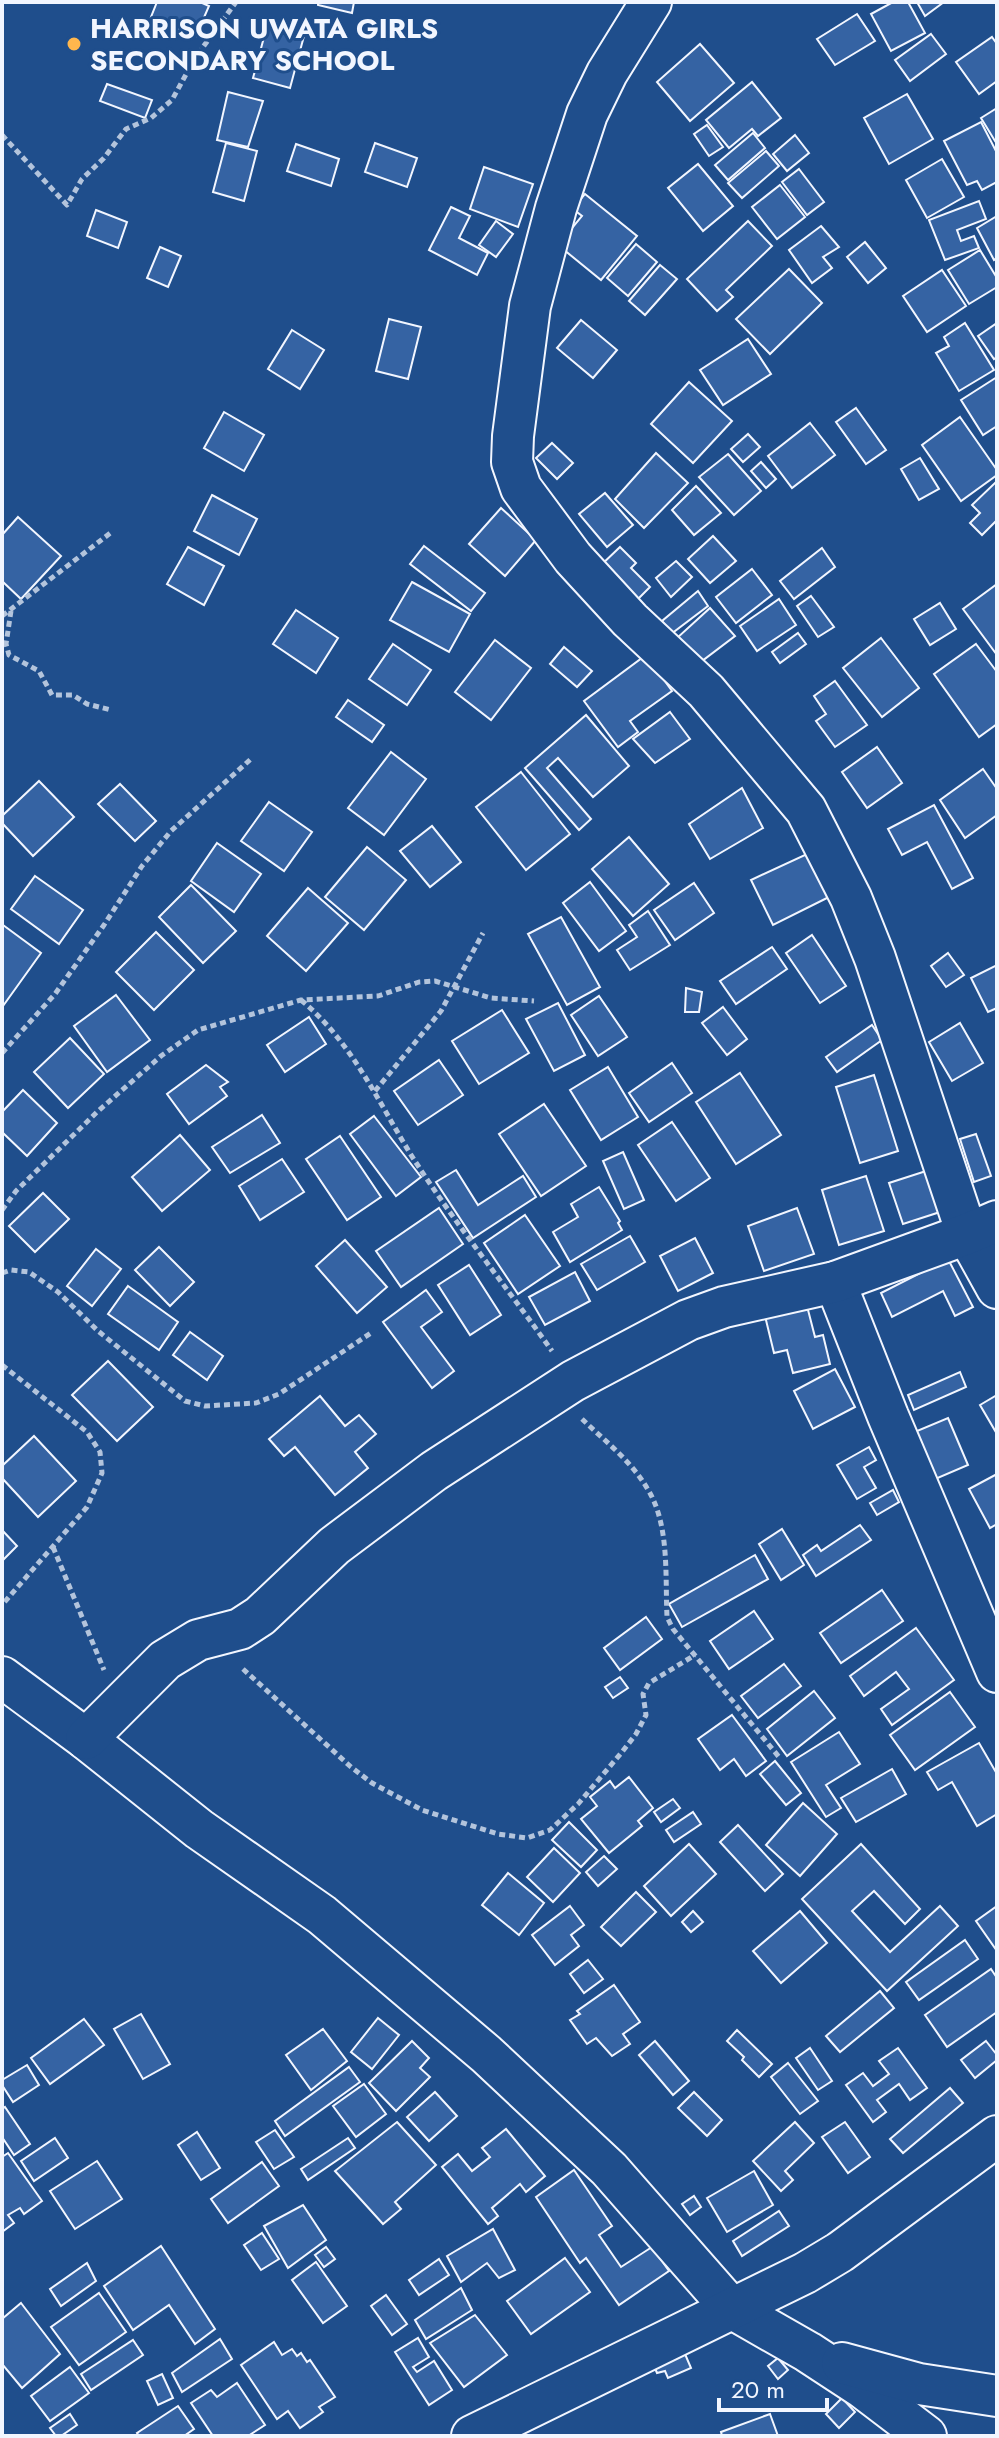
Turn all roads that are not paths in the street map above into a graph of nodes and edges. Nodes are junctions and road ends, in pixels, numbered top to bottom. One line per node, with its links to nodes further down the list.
1 (651, 2): 2 (street)
2 (982, 1228): 3 (street); 4 (street)
3 (835, 1282): 5 (street); 7 (street)
4 (997, 1288)
5 (997, 1672)
6 (2, 1677): 7 (street)
7 (86, 1739): 9 (street)
8 (997, 2136): 9 (street)
9 (731, 2308): 10 (street); 12 (street)
10 (808, 2352): 11 (street); 13 (street)
11 (997, 2396)
12 (472, 2436)
13 (926, 2436)

